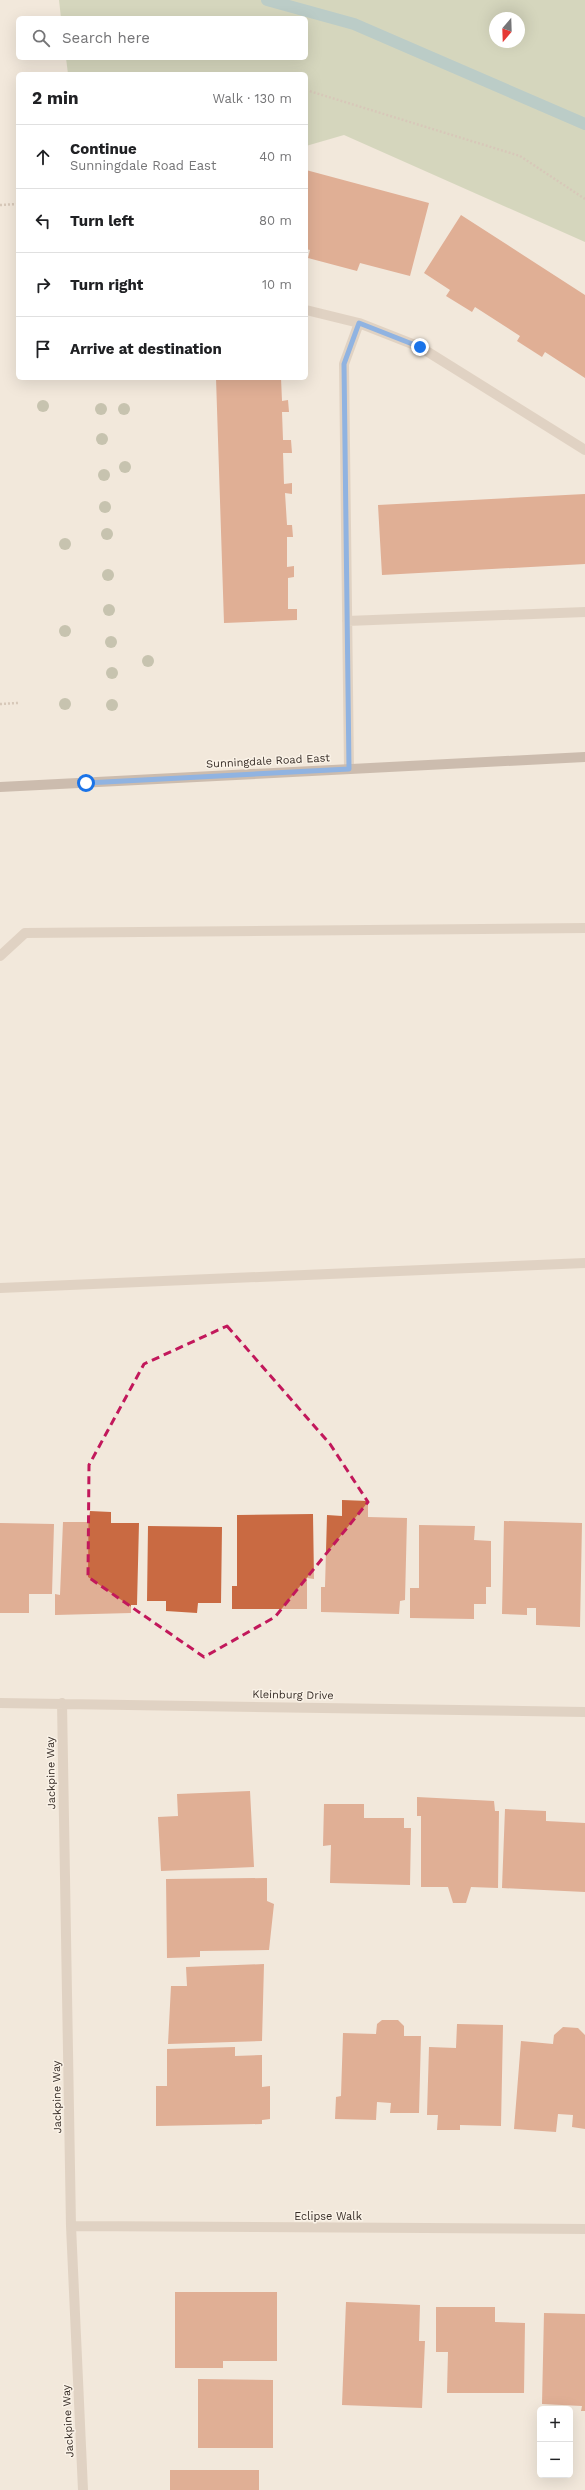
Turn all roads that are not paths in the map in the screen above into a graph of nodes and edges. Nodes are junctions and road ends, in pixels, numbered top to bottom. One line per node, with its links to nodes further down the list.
1 (308, 310): 2 (street)
2 (359, 323): 3 (street); 5 (street)
3 (585, 450)
4 (585, 612): 5 (street)
5 (347, 621): 7 (street)
6 (585, 757): 7 (main road, Sunningdale Road East)
7 (349, 769): 8 (main road, Sunningdale Road East)
8 (0, 787)
9 (585, 928): 10 (street)
10 (0, 956)
11 (585, 1263): 12 (street)
12 (0, 1288)
13 (0, 1703): 14 (street, Kleinburg Drive)
14 (62, 1703): 15 (street, Kleinburg Drive); 16 (street, Jackpine Way)
15 (585, 1712)
16 (71, 2226): 17 (street, Eclipse Walk); 18 (street, Jackpine Way)
17 (585, 2229)
18 (83, 2490)

